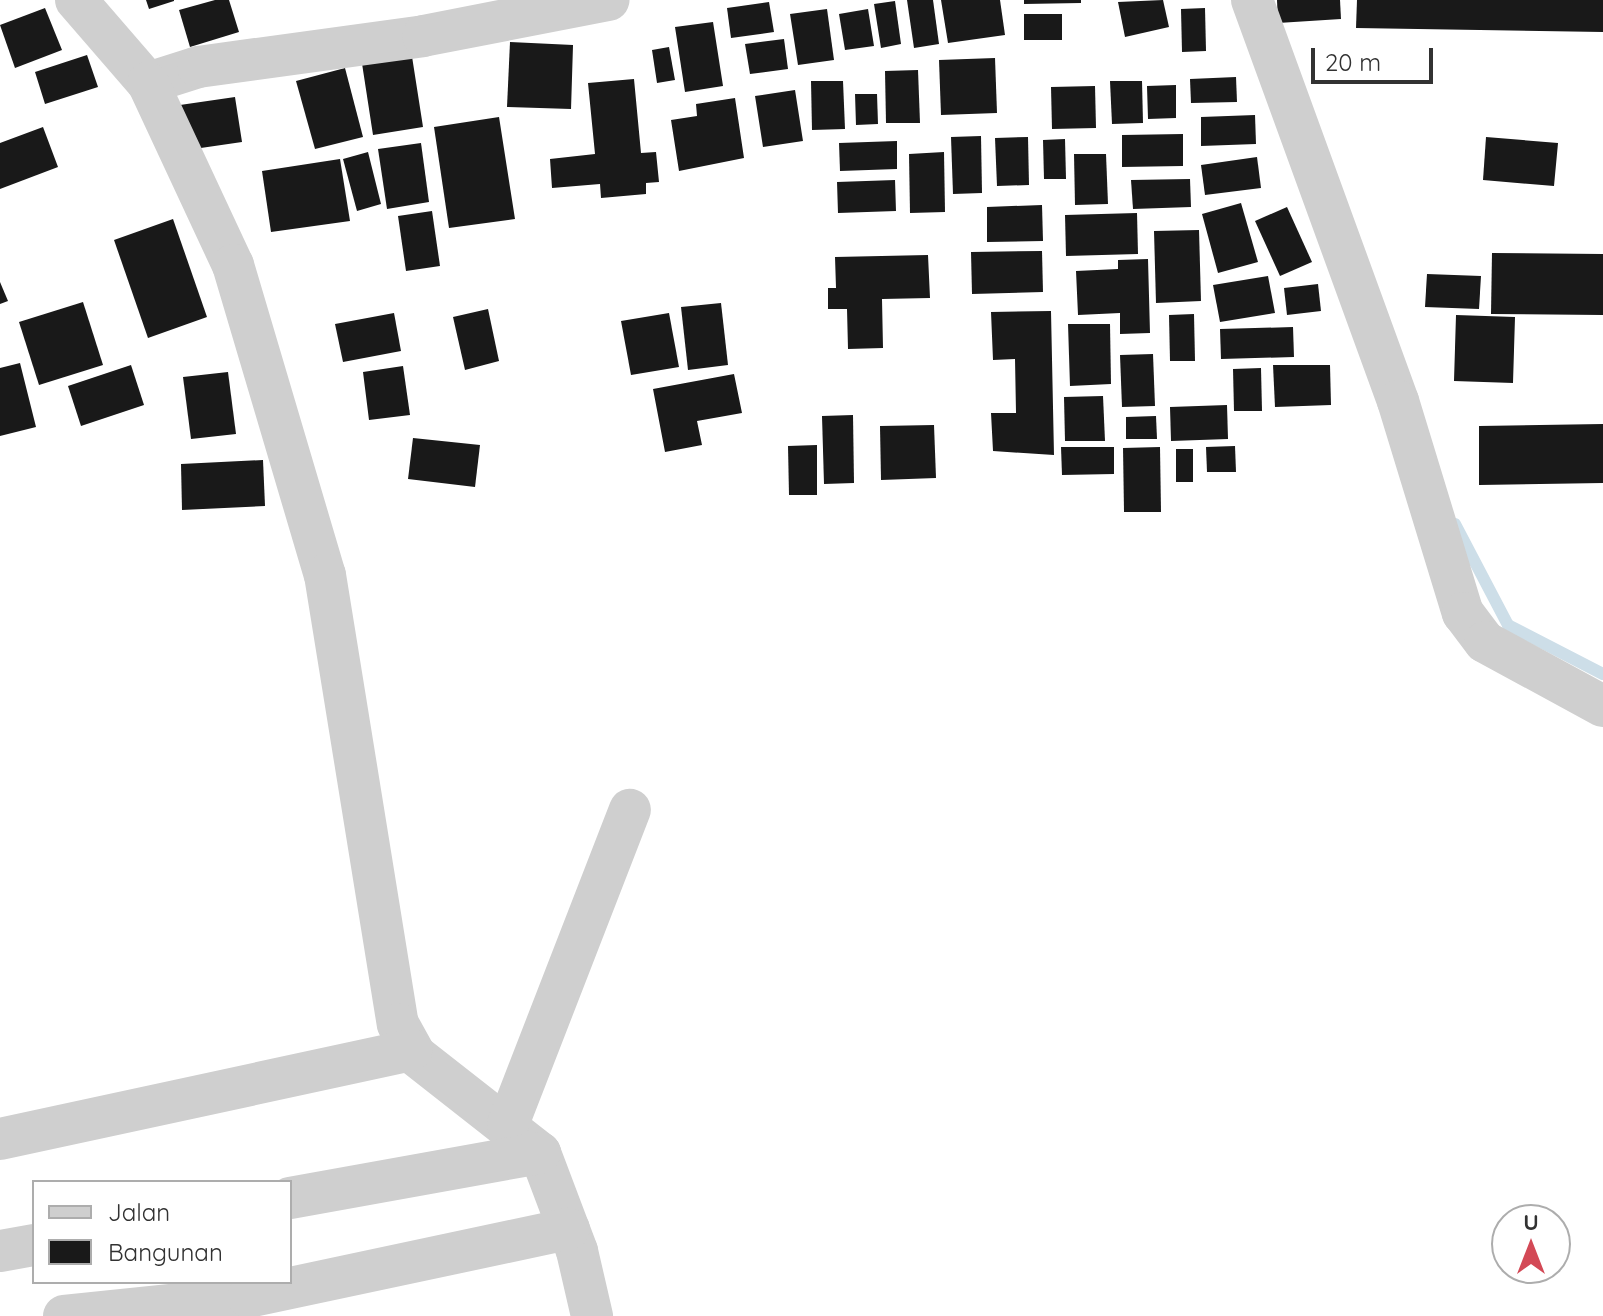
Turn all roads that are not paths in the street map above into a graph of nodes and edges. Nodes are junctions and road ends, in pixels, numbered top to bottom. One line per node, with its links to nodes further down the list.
1 (76, 0): 4 (street)
2 (609, 0): 4 (street)
3 (1252, 0): 5 (street)
4 (148, 83): 7 (street)
5 (1603, 706)
6 (630, 810): 8 (street)
7 (411, 1050): 8 (street); 9 (street)
8 (508, 1124): 10 (street)
9 (0, 1139)
10 (540, 1153): 11 (street); 12 (street)
11 (292, 1198)
12 (569, 1229): 15 (street); 17 (street)
13 (32, 1245): 14 (street)
14 (0, 1251)
15 (251, 1306): 16 (street)
16 (64, 1316)
17 (592, 1316)

